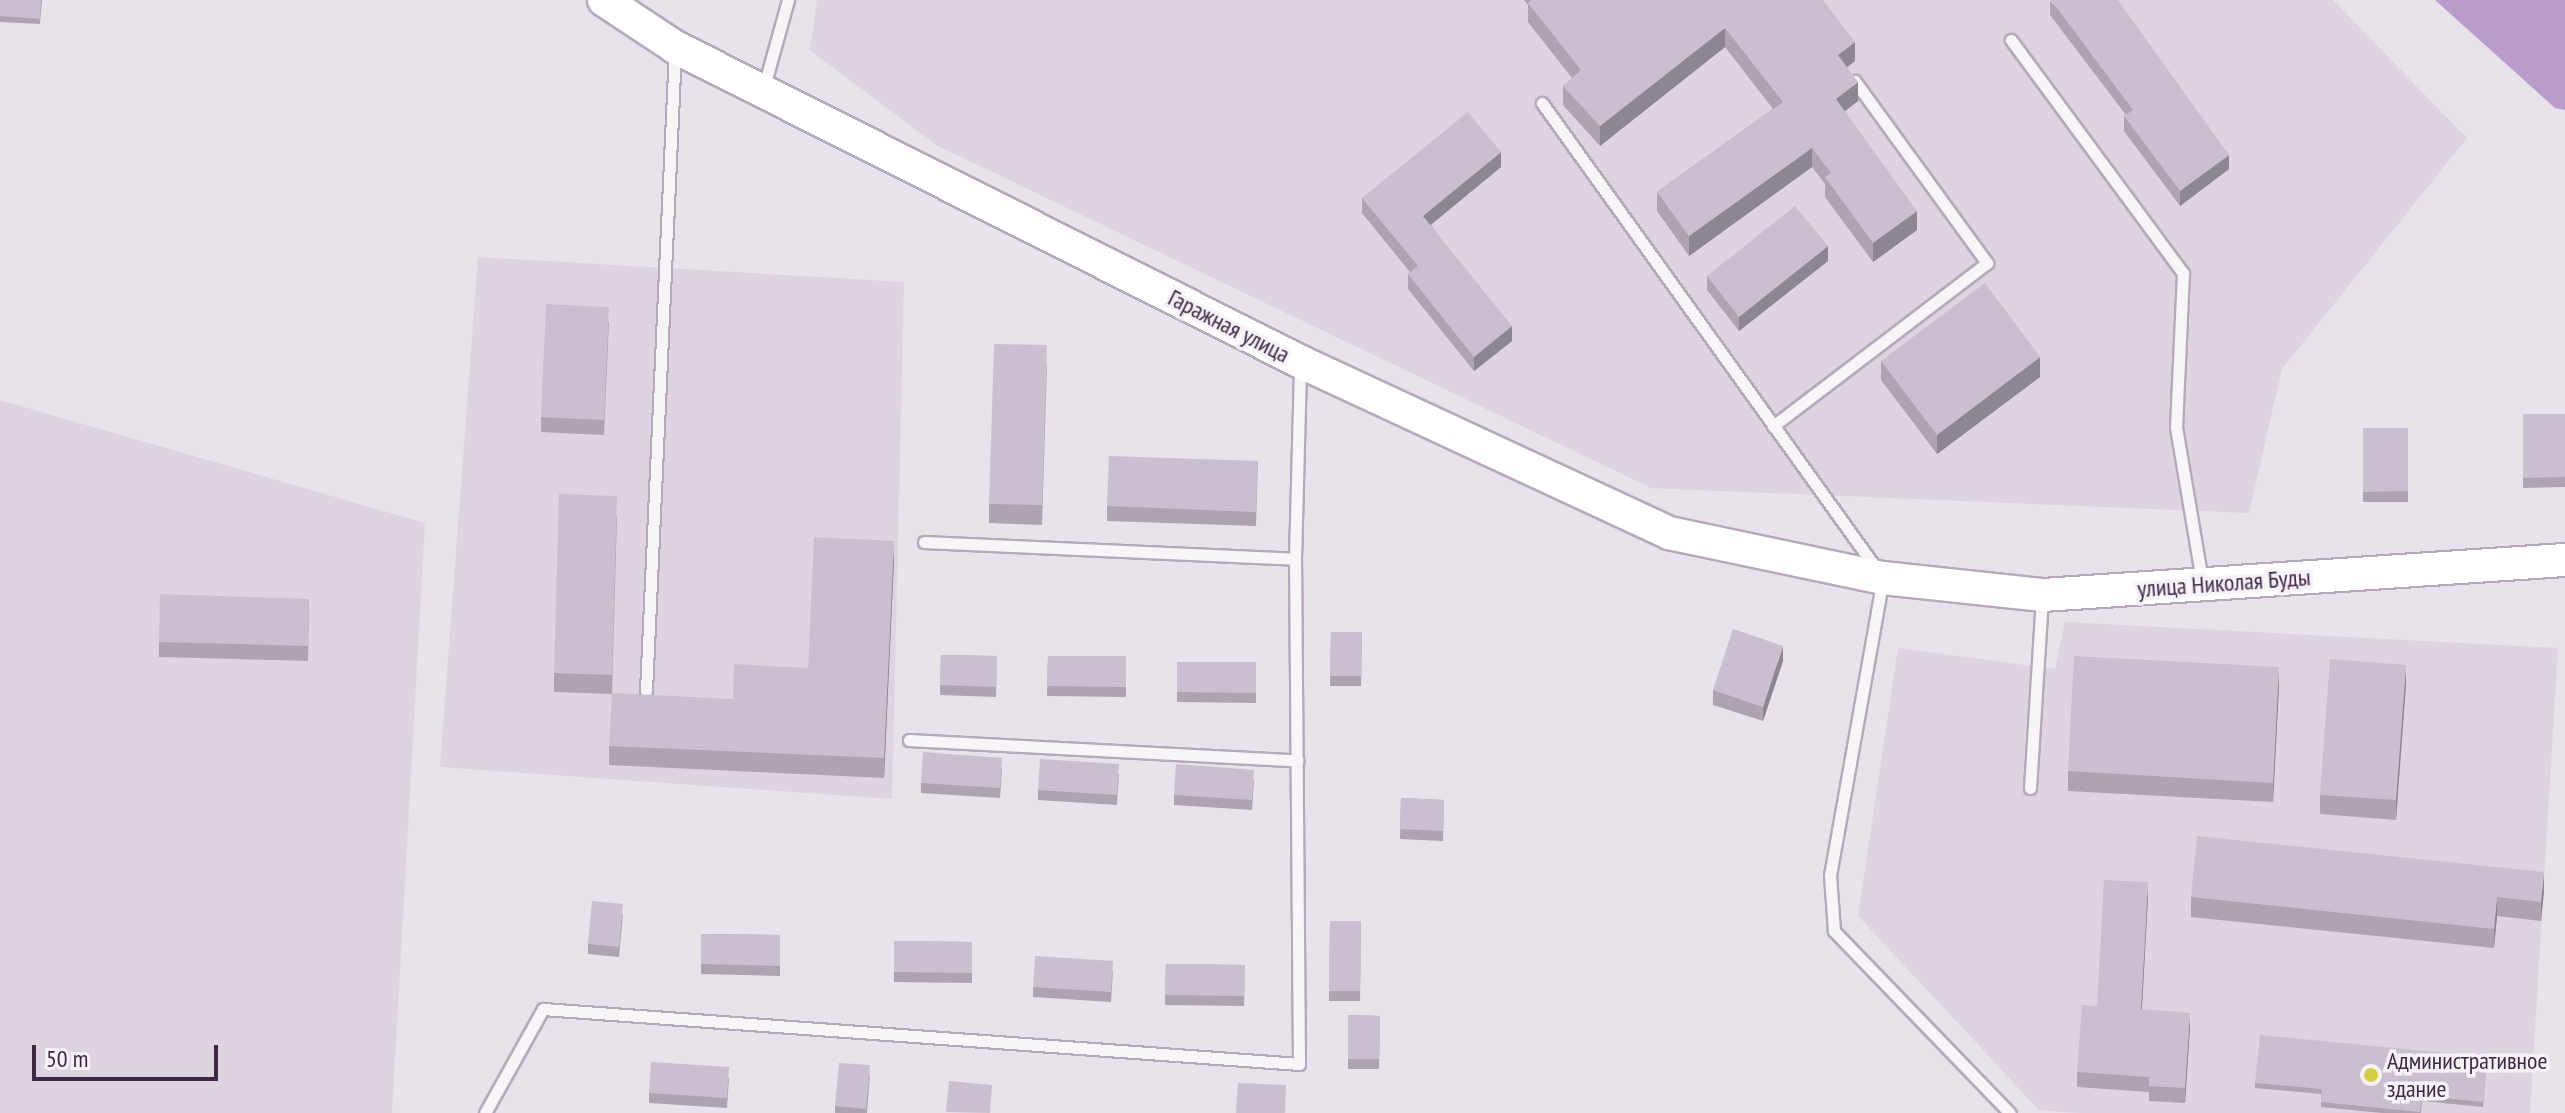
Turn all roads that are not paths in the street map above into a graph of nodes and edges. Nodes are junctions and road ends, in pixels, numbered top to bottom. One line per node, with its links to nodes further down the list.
1 (604, 0): 4 (street, Гаражная улица)
2 (788, 0): 6 (lane)
3 (2011, 40): 14 (lane)
4 (675, 47): 6 (street, Гаражная улица); 16 (lane)
5 (1855, 81): 9 (lane)
6 (763, 91): 8 (street, Гаражная улица)
7 (1542, 103): 9 (lane)
8 (1301, 362): 11 (lane); 13 (street, Гаражная улица)
9 (1773, 426): 13 (lane)
10 (924, 542): 11 (lane)
11 (1295, 559): 18 (lane)
12 (2565, 560): 14 (street, улица Николая Буды)
13 (1883, 578): 15 (street, улица Николая Буды); 21 (lane)
14 (2203, 584): 15 (street, улица Николая Буды)
15 (2043, 595): 19 (lane)
16 (646, 691)
17 (909, 740): 18 (lane)
18 (1297, 760): 20 (lane)
19 (2030, 788)
20 (485, 1113)
21 (2010, 1113)

